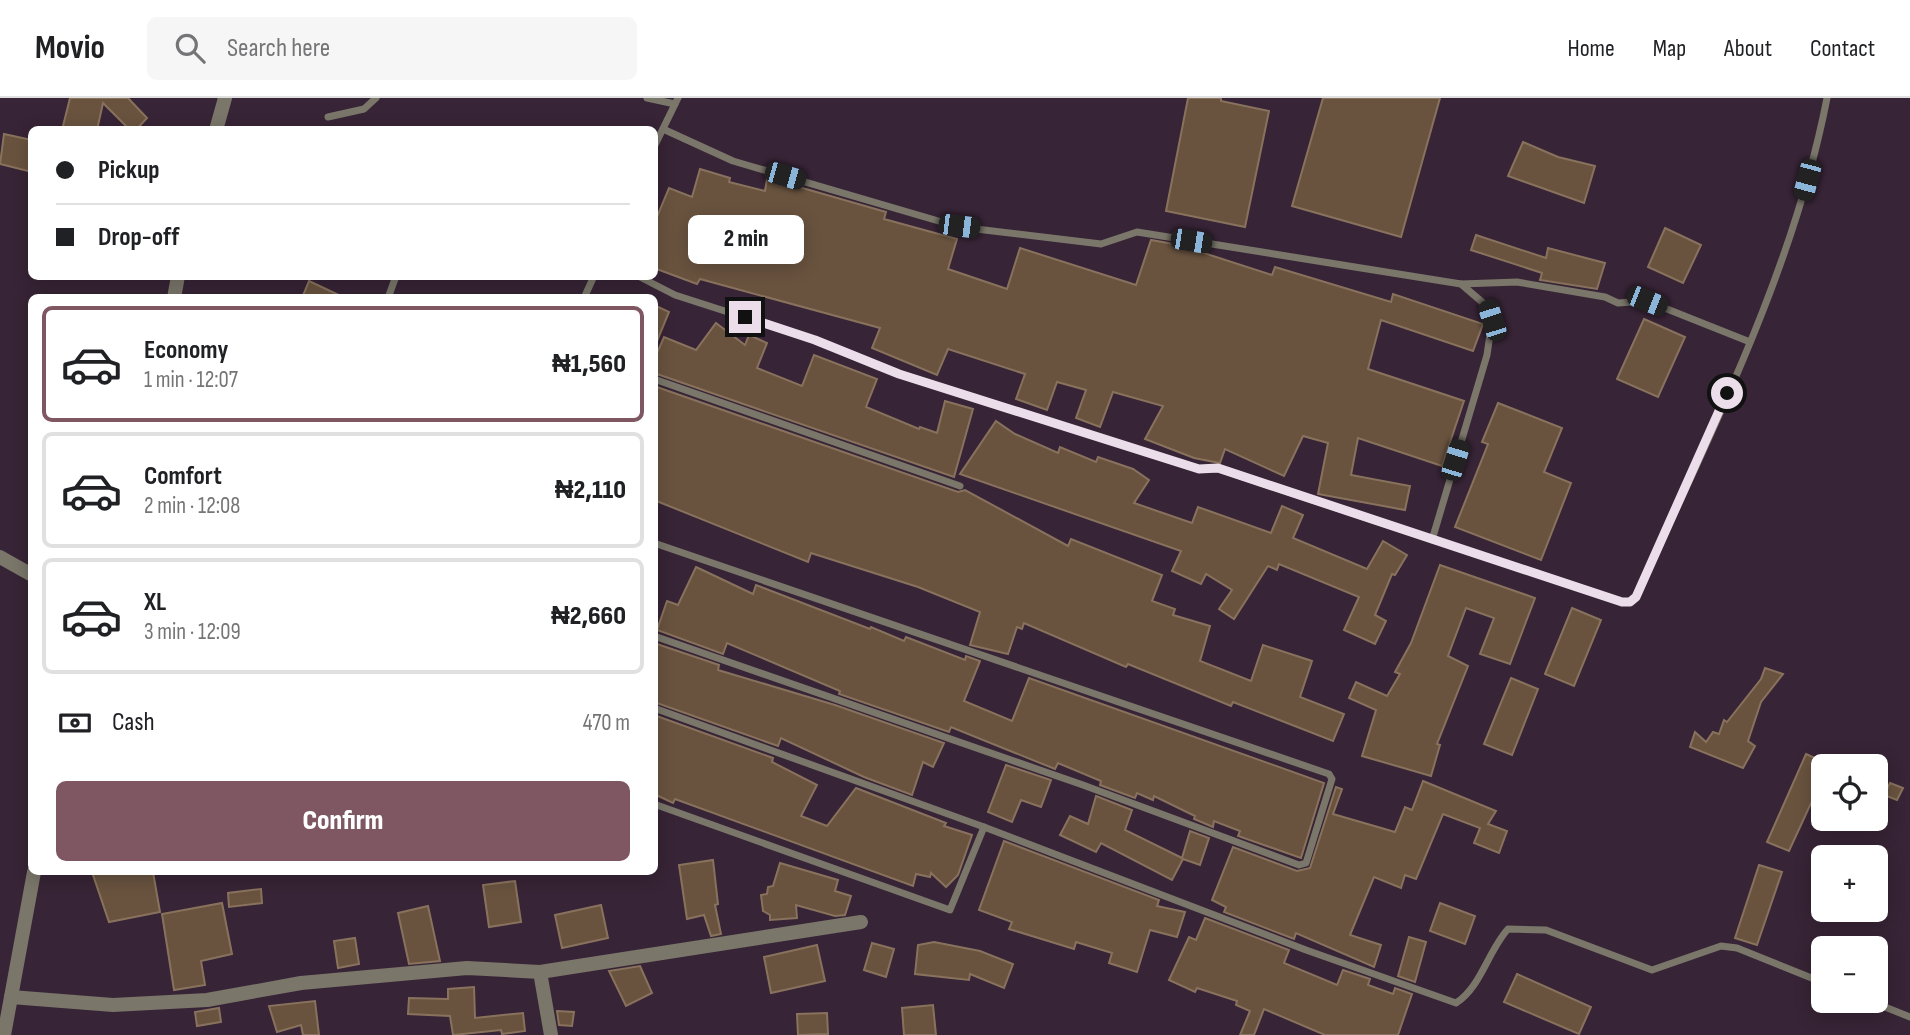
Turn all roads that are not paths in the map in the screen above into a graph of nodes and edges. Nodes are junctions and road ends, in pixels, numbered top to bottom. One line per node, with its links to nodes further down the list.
1 (225, 98): 7 (street)
2 (376, 98): 6 (lane)
3 (647, 98): 5 (lane)
4 (1827, 98): 12 (lane)
5 (676, 101): 8 (lane)
6 (328, 117)
7 (217, 126)
8 (663, 129): 9 (lane); 11 (lane)
9 (658, 139)
10 (646, 280): 15 (lane)
11 (1461, 284): 12 (lane); 15 (lane)
12 (1750, 342): 15 (lane)
13 (658, 380): 14 (lane)
14 (960, 486)
15 (1432, 540)
16 (658, 544): 19 (lane)
17 (0, 557): 18 (street)
18 (28, 573)
19 (658, 637)
20 (658, 709): 22 (lane)
21 (658, 805): 22 (lane)
22 (984, 827): 26 (lane)
23 (33, 875): 27 (street)
24 (861, 922): 25 (street)
25 (540, 972): 27 (street); 31 (street)
26 (1811, 978)
27 (11, 997): 30 (street)
28 (1888, 1008): 29 (lane)
29 (1910, 1017)
30 (4, 1035)
31 (551, 1035)

